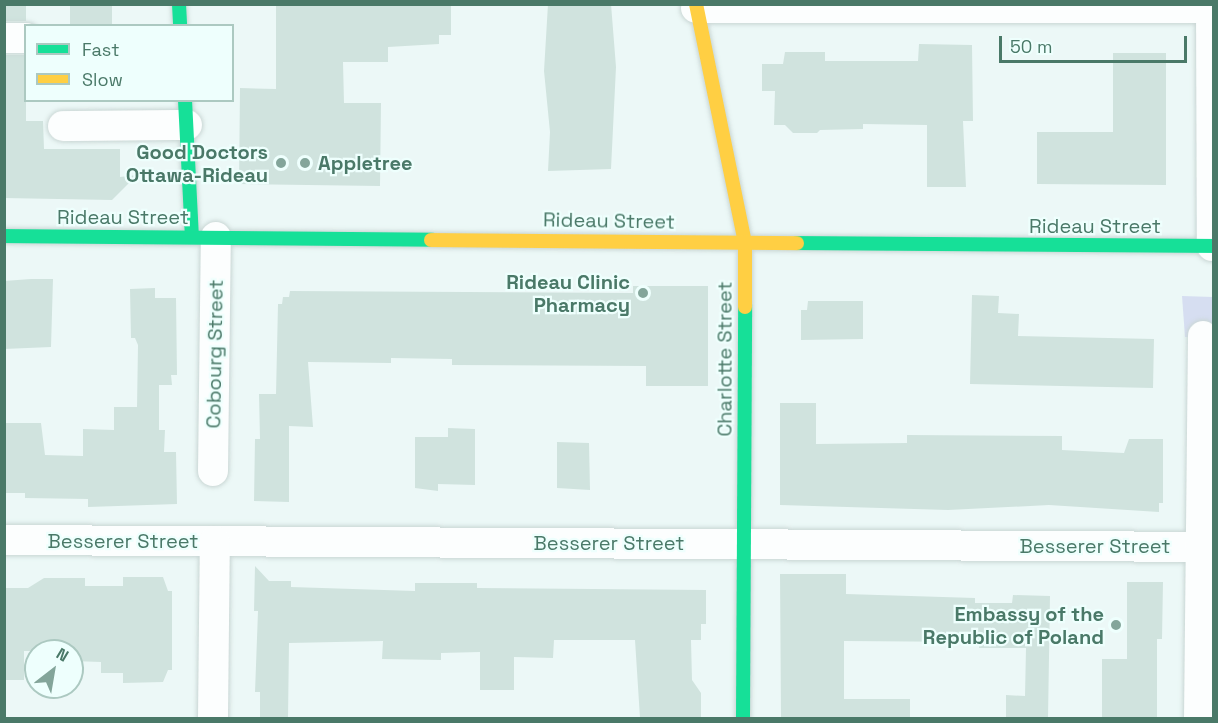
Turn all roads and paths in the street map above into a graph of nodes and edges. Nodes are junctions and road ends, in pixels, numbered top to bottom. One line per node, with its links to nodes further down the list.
1 (179, 4): 4 (main road)
2 (696, 6): 3 (street); 11 (main road, Charlotte Street)
3 (1211, 6): 12 (street)
4 (180, 24)
5 (4, 38): 6 (street)
6 (24, 38)
7 (186, 113): 8 (street); 10 (main road, Cobourg Street)
8 (63, 126)
9 (4, 236): 10 (main road, Rideau Street)
10 (204, 237): 11 (main road, Rideau Street); 14 (street, Cobourg Street)
11 (745, 242): 12 (main road, Rideau Street); 17 (main road, Charlotte Street)
12 (1213, 246)
13 (1203, 336): 18 (street)
14 (213, 471)
15 (4, 540): 16 (street, Besserer Street)
16 (215, 541): 17 (street, Besserer Street); 19 (street)
17 (744, 544): 18 (street, Besserer Street); 20 (main road, Charlotte Street)
18 (1207, 547): 21 (street)
19 (213, 718)
20 (743, 718)
21 (1199, 718)

